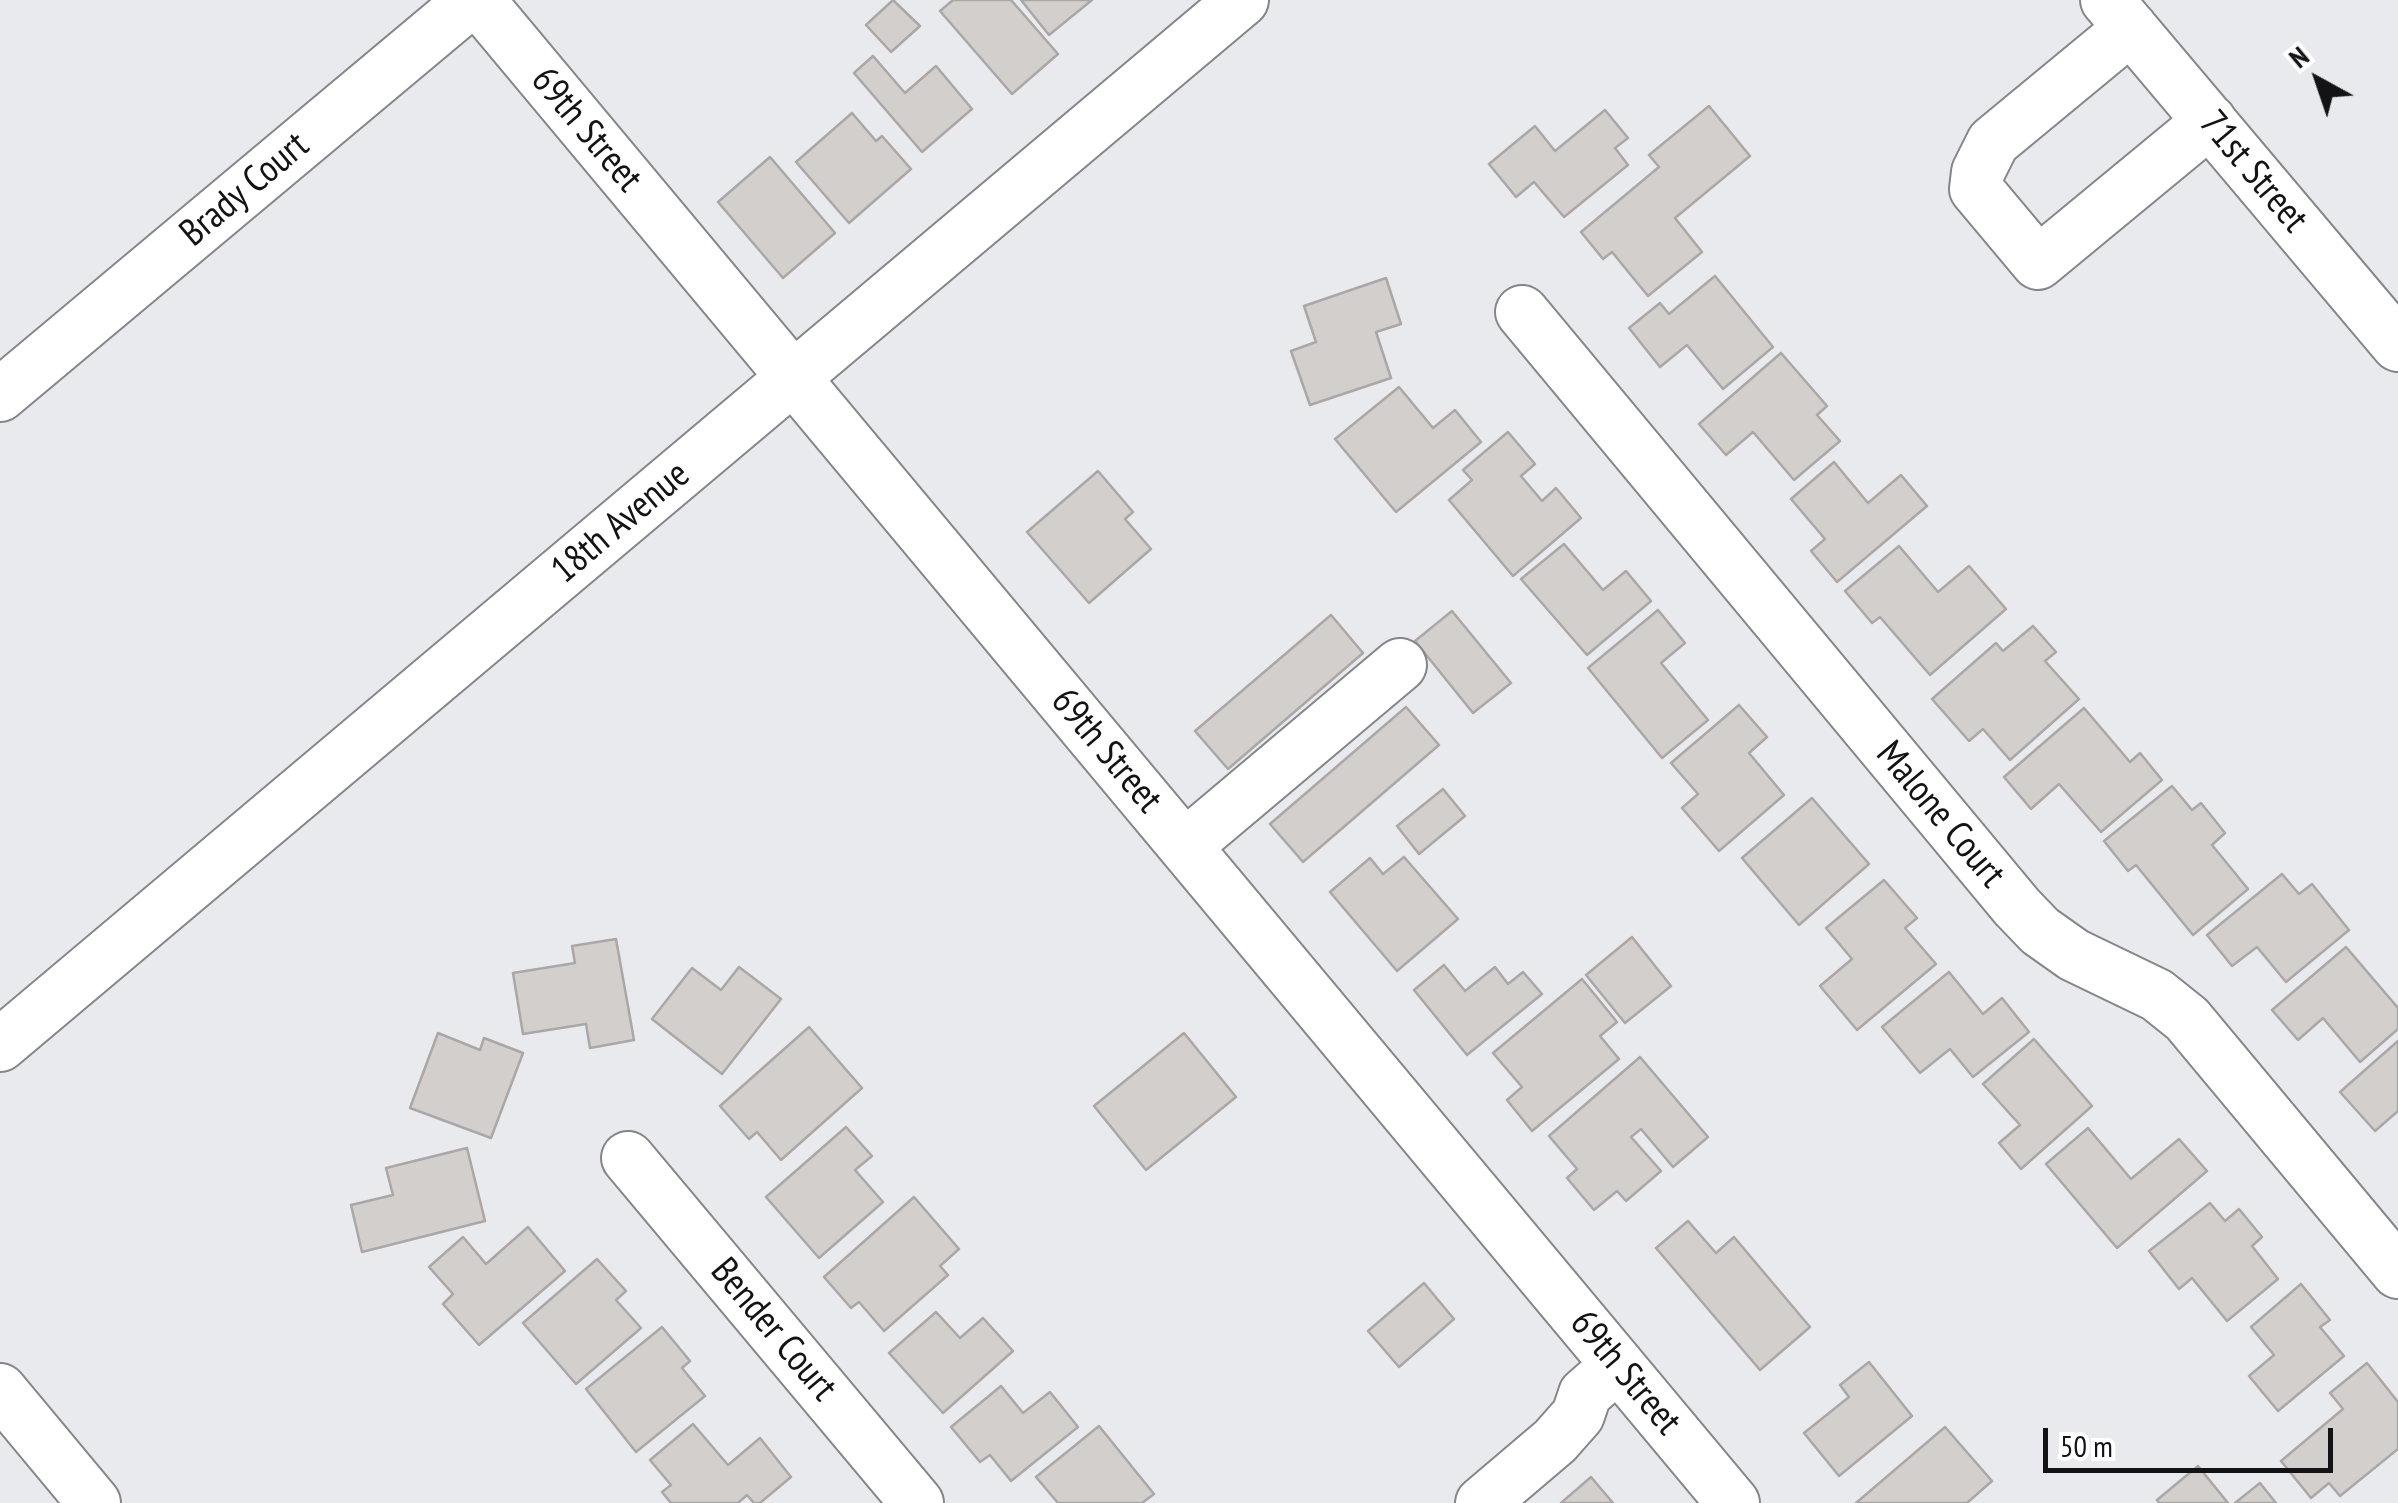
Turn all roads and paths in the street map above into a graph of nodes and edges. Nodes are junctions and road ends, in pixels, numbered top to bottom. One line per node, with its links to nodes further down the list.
1 (475, 0): 7 (street, Brady Court); 8 (street, 69th Street)
2 (1242, 0): 8 (street, 18th Avenue)
3 (2119, 14): 4 (street, 71st Street); 4 (street)
4 (2210, 121): 6 (street, 71st Street)
5 (1522, 312): 13 (street, Malone Court)
6 (2398, 344)
7 (6, 377)
8 (794, 377): 10 (street, 69th Street); 11 (street, 18th Avenue)
9 (1400, 665): 10 (street)
10 (1184, 846): 14 (street, 69th Street)
11 (0, 1046)
12 (628, 1158): 17 (street, Bender Court)
13 (2398, 1272)
14 (1618, 1365): 18 (street); 19 (street, 69th Street)
15 (0, 1390): 16 (street)
16 (94, 1503)
17 (916, 1503)
18 (1482, 1503)
19 (1733, 1503)

